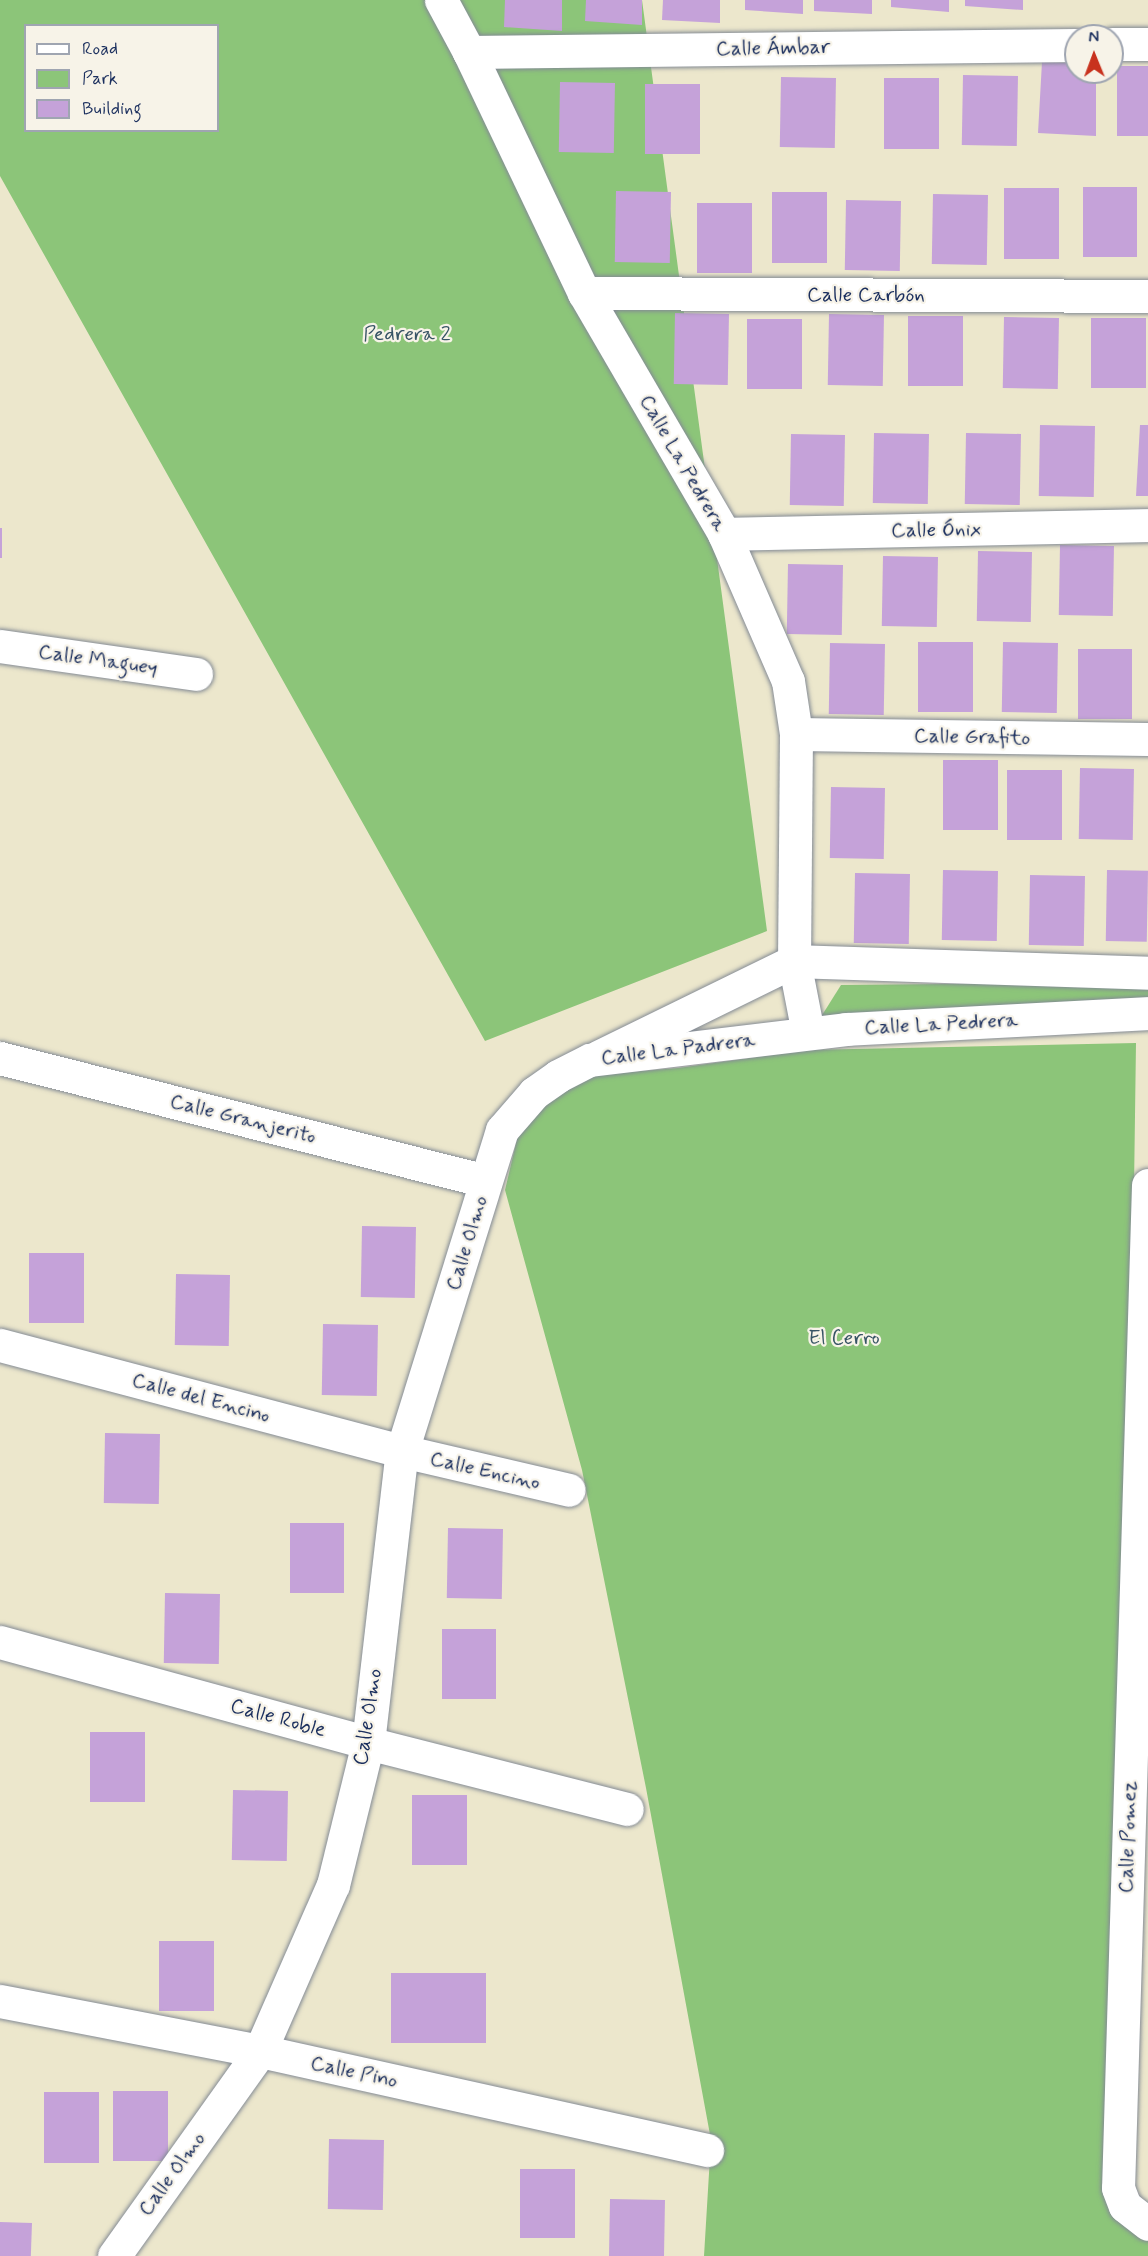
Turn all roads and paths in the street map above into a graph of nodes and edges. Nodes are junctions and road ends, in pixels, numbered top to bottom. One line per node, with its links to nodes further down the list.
1 (441, 0): 5 (street, Calle La Pedrera)
2 (1124, 44): 3 (street)
3 (1148, 44)
4 (1064, 45): 5 (street, Calle Ámbar)
5 (469, 52): 6 (street, Calle La Pedrera)
6 (584, 293): 7 (street, Calle Carbón); 9 (street, Calle La Pedrera)
7 (1148, 296)
8 (1148, 525): 9 (street, Calle Ónix)
9 (724, 534): 12 (street, Calle La Pedrera)
10 (0, 646): 11 (street, Calle Maguey)
11 (196, 675)
12 (796, 734): 13 (street, Calle Grafito); 14 (street, Calle La Pedrera)
13 (1148, 738)
14 (794, 961): 15 (street); 17 (street, Calle La Pedrera); 19 (street)
15 (1148, 973)
16 (1148, 1013): 17 (street, Calle La Pedrera)
17 (808, 1033): 19 (street, Calle La Padrera)
18 (0, 1058): 21 (street, Calle Granjerito)
19 (590, 1060): 20 (street, Calle La Padrera)
20 (502, 1130): 21 (street, Calle Olmo)
21 (486, 1181): 24 (street, Calle Olmo)
22 (1148, 1185): 27 (street, Calle Pomez)
23 (0, 1345): 24 (street, Calle del Encino)
24 (402, 1451): 25 (street, Calle Encino); 28 (street, Calle Olmo)
25 (569, 1490)
26 (0, 1642): 28 (street, Calle Roble)
27 (1141, 1657): 33 (street, Calle Pomez)
28 (368, 1743): 29 (street, Calle Roble); 31 (street, Calle Olmo)
29 (627, 1809)
30 (0, 2001): 31 (street, Calle Pino)
31 (260, 2051): 32 (street, Calle Pino); 34 (street, Calle Olmo)
32 (707, 2150)
33 (1148, 2224)
34 (120, 2252)

